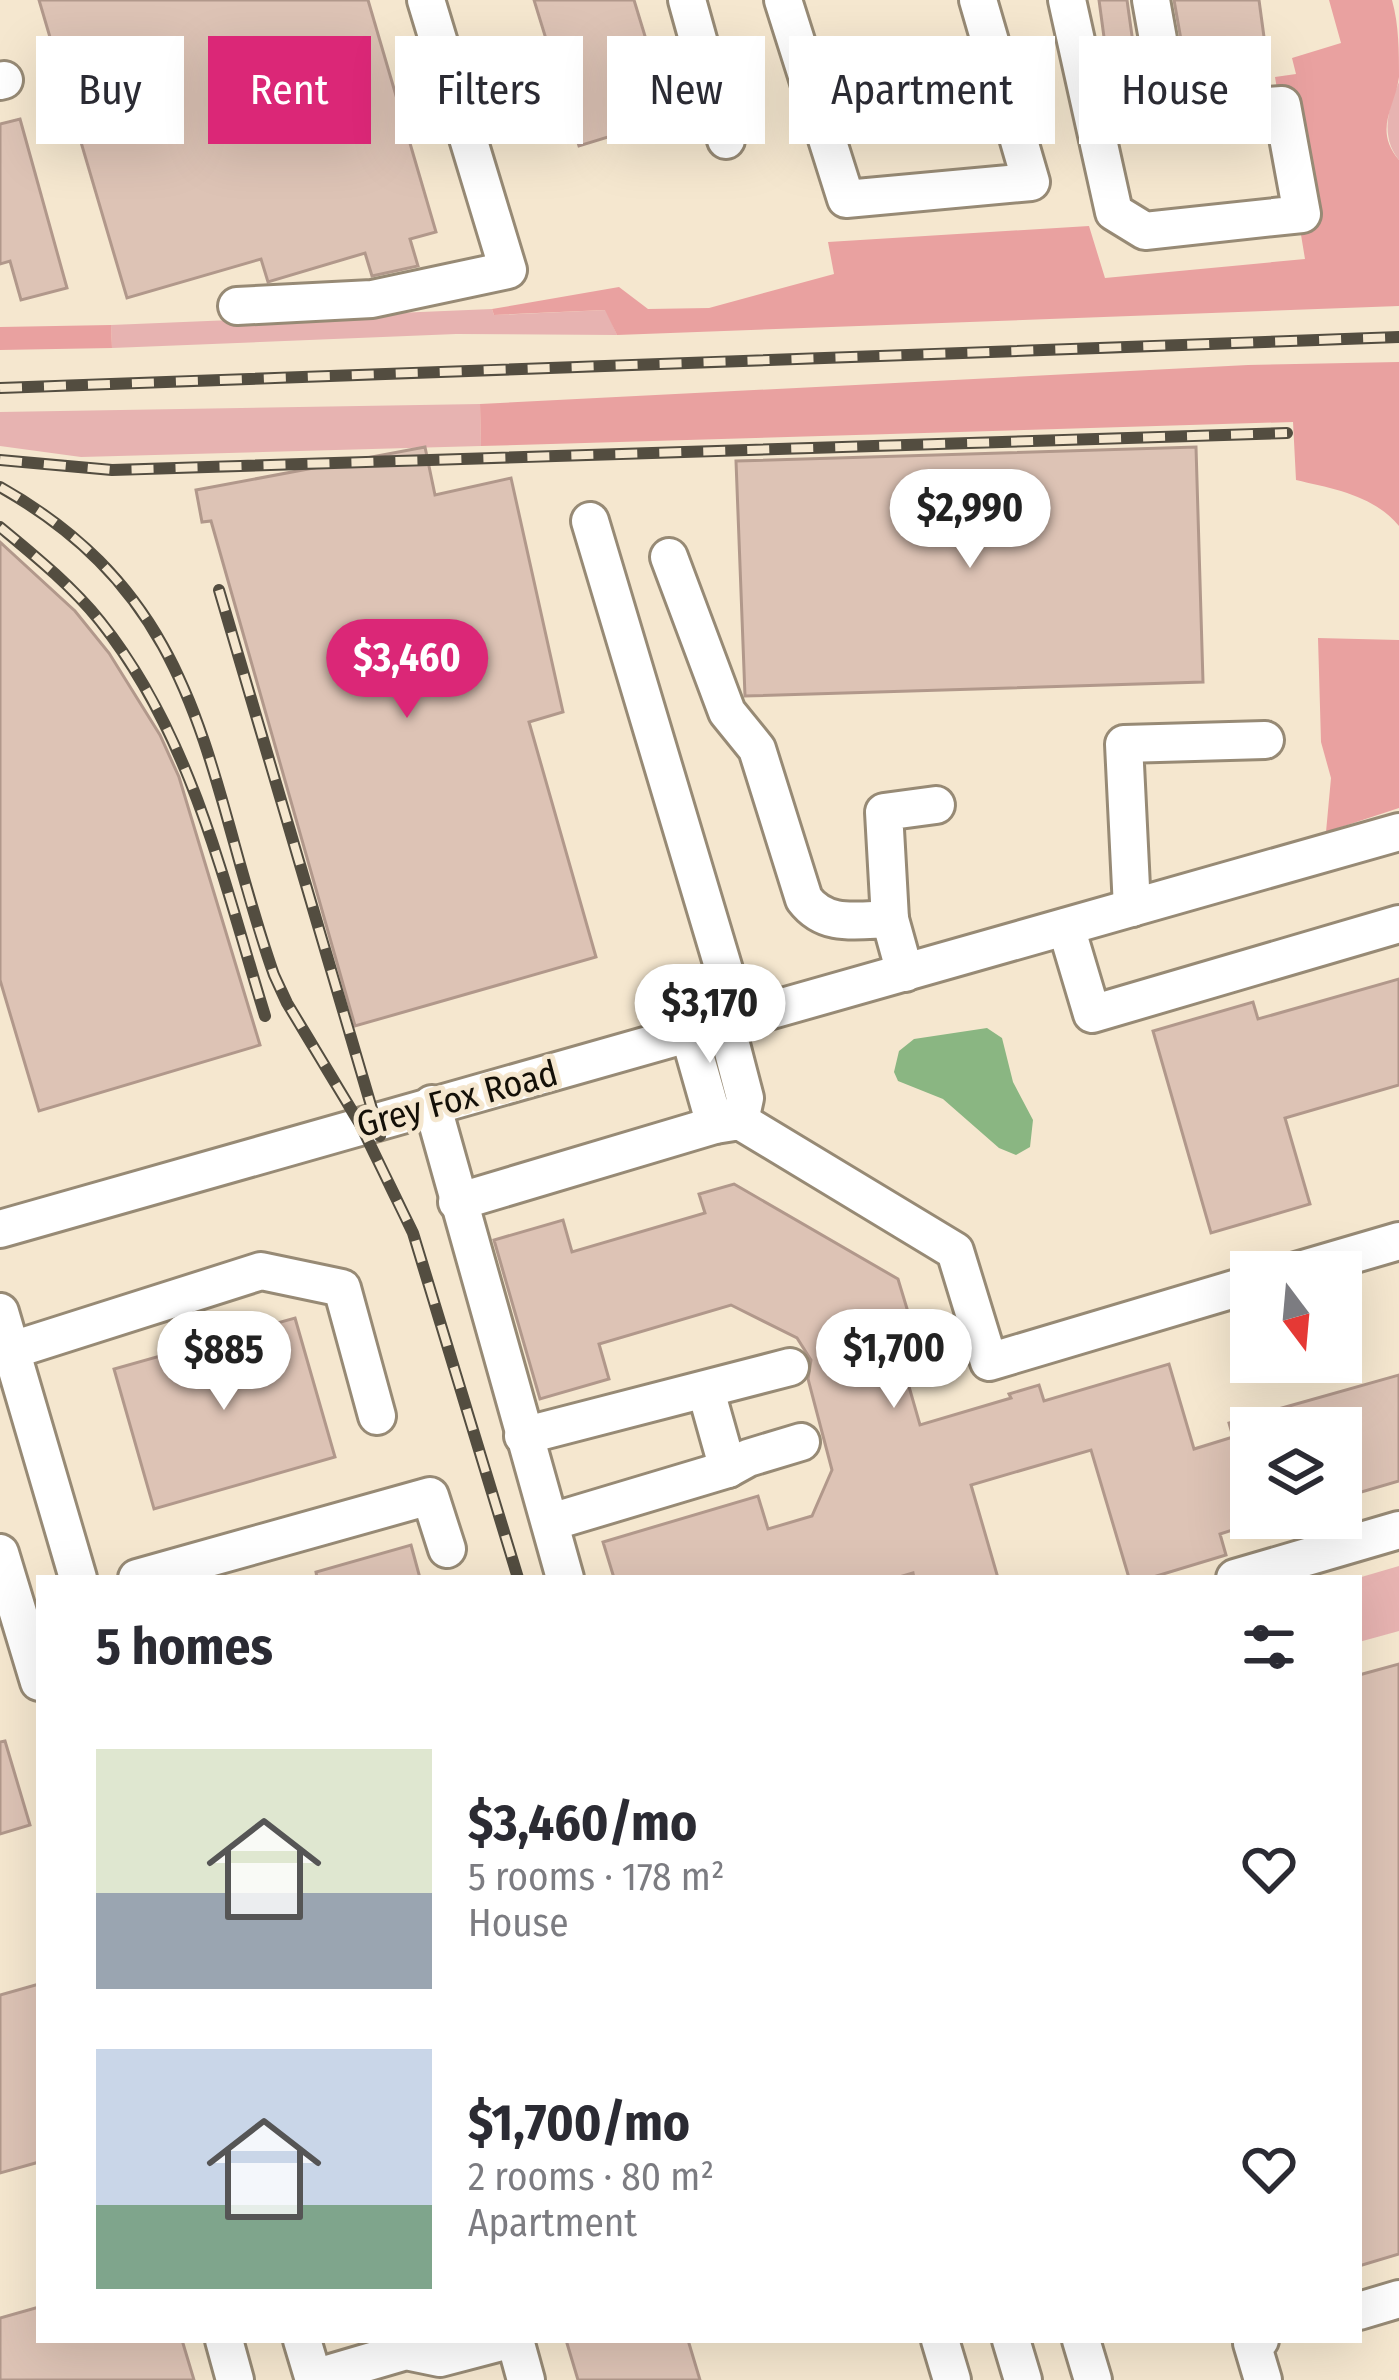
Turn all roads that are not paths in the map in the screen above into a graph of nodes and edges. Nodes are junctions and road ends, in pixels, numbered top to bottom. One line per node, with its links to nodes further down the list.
1 (426, 0): 8 (street)
2 (687, 0): 7 (street)
3 (783, 0): 4 (street)
4 (978, 0)
5 (1067, 0): 6 (street)
6 (1151, 0)
7 (697, 36)
8 (237, 305)
9 (590, 521): 19 (street)
10 (669, 557): 15 (street)
11 (1265, 740): 14 (street)
12 (936, 805): 15 (street)
13 (1399, 832): 14 (street, Grey Fox Road)
14 (1132, 908): 17 (street, Grey Fox Road)
15 (890, 919): 18 (street)
16 (1399, 924): 17 (street)
17 (1066, 927): 18 (street, Grey Fox Road)
18 (905, 973): 19 (street, Grey Fox Road)
19 (733, 1023): 20 (street, Grey Fox Road); 22 (street)
20 (688, 1034): 21 (street, Grey Fox Road); 22 (street)
21 (432, 1105): 23 (street); 24 (street, Grey Fox Road)
22 (727, 1123): 23 (street); 27 (street)
23 (458, 1202): 33 (street)
24 (0, 1229)
25 (1399, 1241): 26 (street)
26 (1362, 1252)
27 (1230, 1290)
28 (0, 1312): 29 (street)
29 (6, 1352): 32 (street); 40 (street)
30 (790, 1367): 31 (street)
31 (706, 1390): 33 (street); 35 (street)
32 (377, 1415)
33 (523, 1436): 36 (street)
34 (801, 1442): 35 (street)
35 (728, 1469): 36 (street)
36 (551, 1522): 42 (street)
37 (1399, 1530): 43 (street)
38 (446, 1549): 41 (street)
39 (0, 1553): 44 (street)
40 (77, 1575)
41 (147, 1575)
42 (564, 1575)
43 (1244, 1575)
44 (36, 1672)
45 (1399, 2299): 46 (street)
46 (1362, 2310)
47 (225, 2343): 57 (street)
48 (303, 2343): 56 (street)
49 (505, 2343): 55 (street)
50 (513, 2343): 58 (street)
51 (941, 2343): 59 (street)
52 (1012, 2343): 60 (street)
53 (1082, 2343): 61 (street)
54 (1255, 2343): 62 (street)
55 (443, 2369): 56 (street)
56 (314, 2379)
57 (235, 2380)
58 (526, 2380)
59 (952, 2380)
60 (1023, 2380)
61 (1093, 2380)
62 (1263, 2380)

